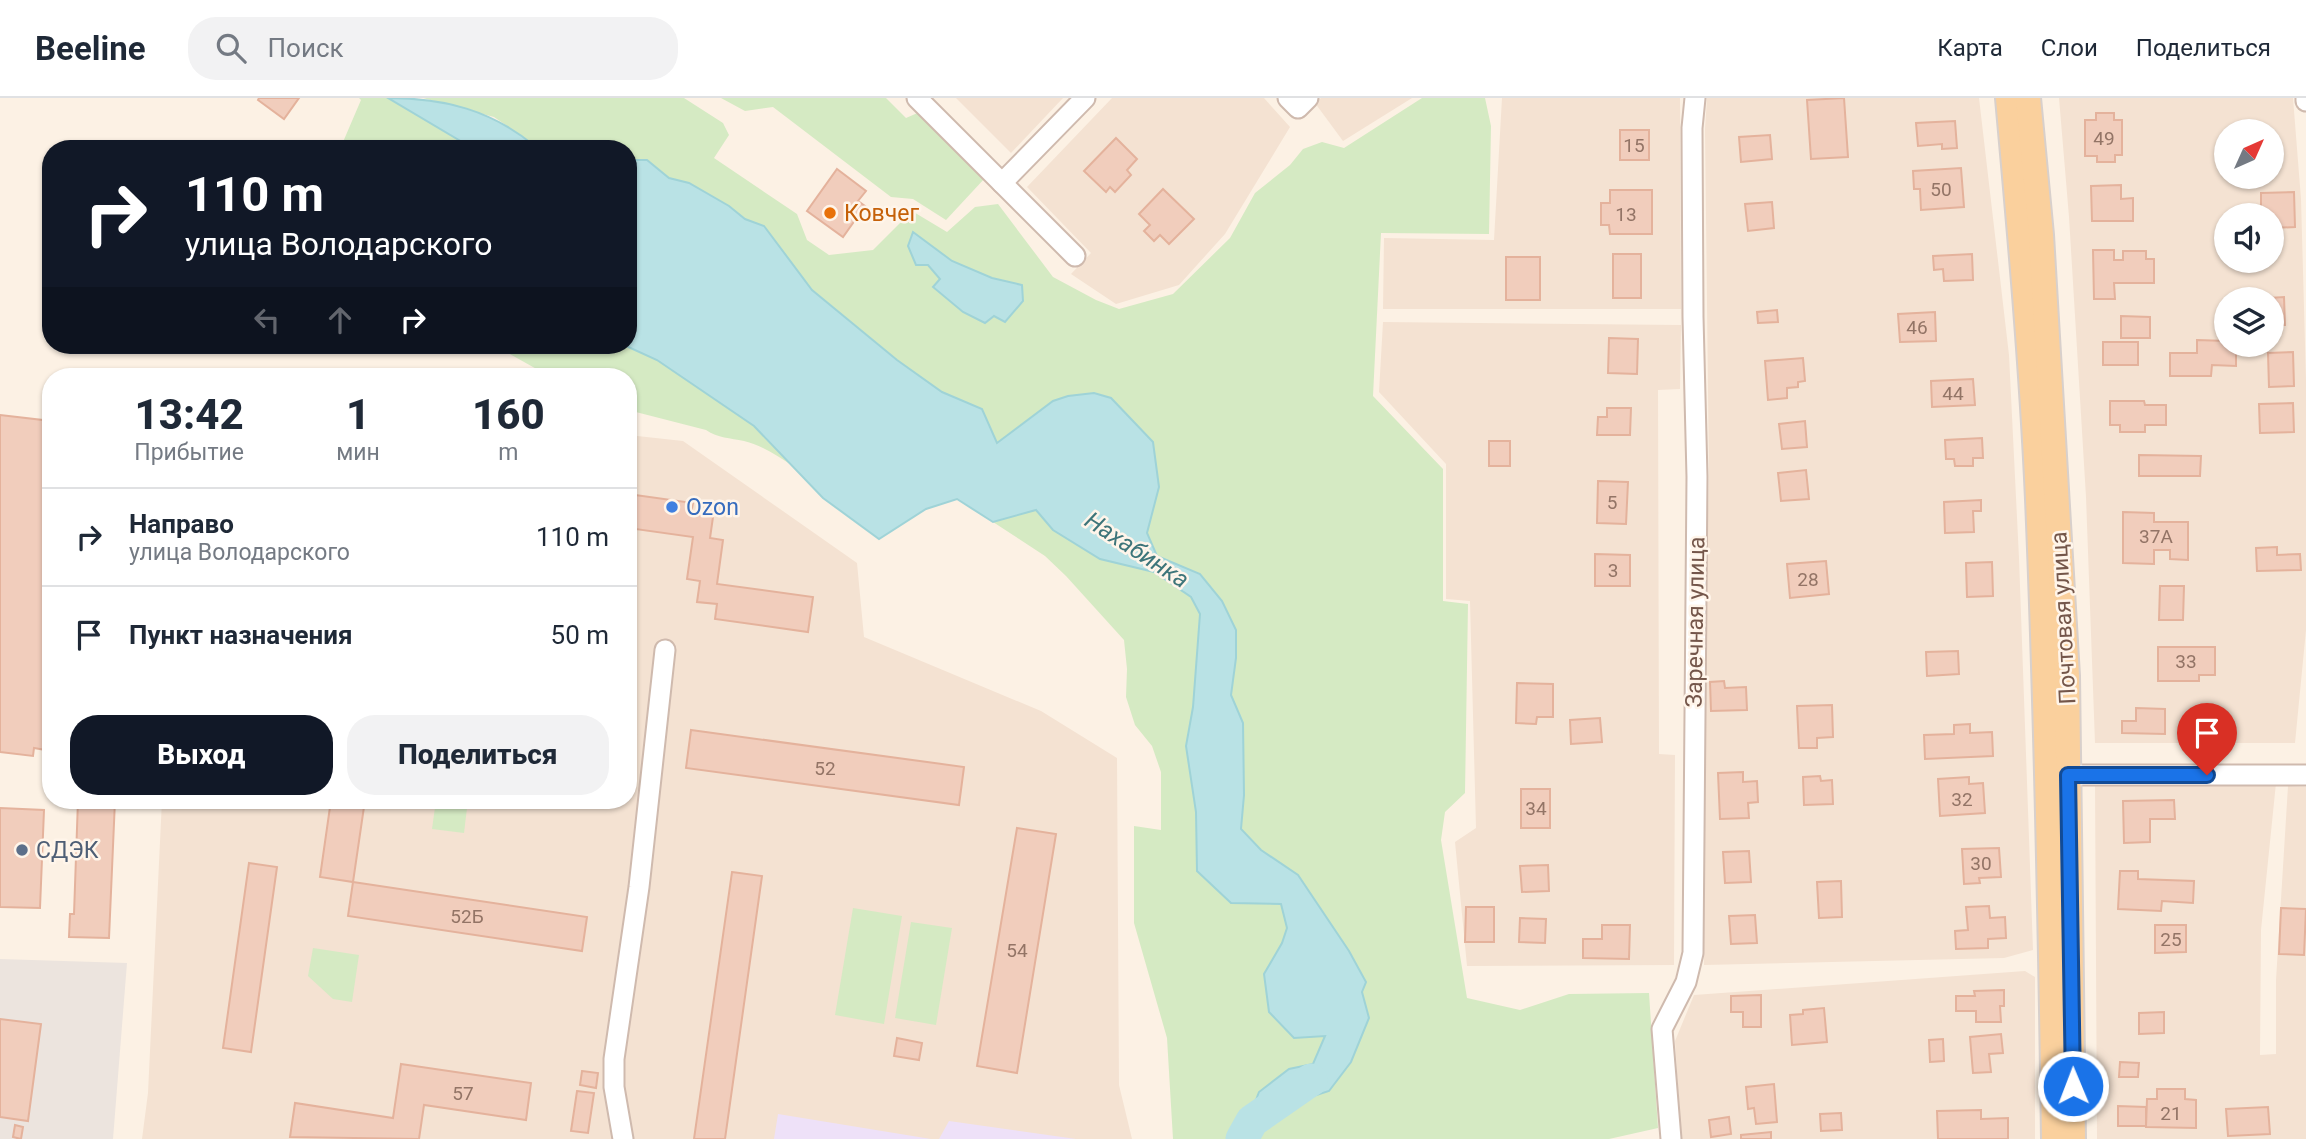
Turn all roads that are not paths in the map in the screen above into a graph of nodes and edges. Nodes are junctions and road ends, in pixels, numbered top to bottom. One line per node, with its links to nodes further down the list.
1 (917, 98): 6 (street)
2 (1085, 98): 6 (street)
3 (1695, 98): 12 (street, Заречная улица)
4 (2008, 98): 9 (main road, Почтовая улица)
5 (2028, 98): 9 (main road, Почтовая улица)
6 (1002, 183): 7 (street)
7 (1075, 256)
8 (665, 650): 11 (street)
9 (2057, 775): 10 (street); 13 (main road, Почтовая улица); 14 (main road, Почтовая улица)
10 (2306, 775)
11 (623, 1139)
12 (1671, 1139)
13 (2054, 1139)
14 (2073, 1139)

